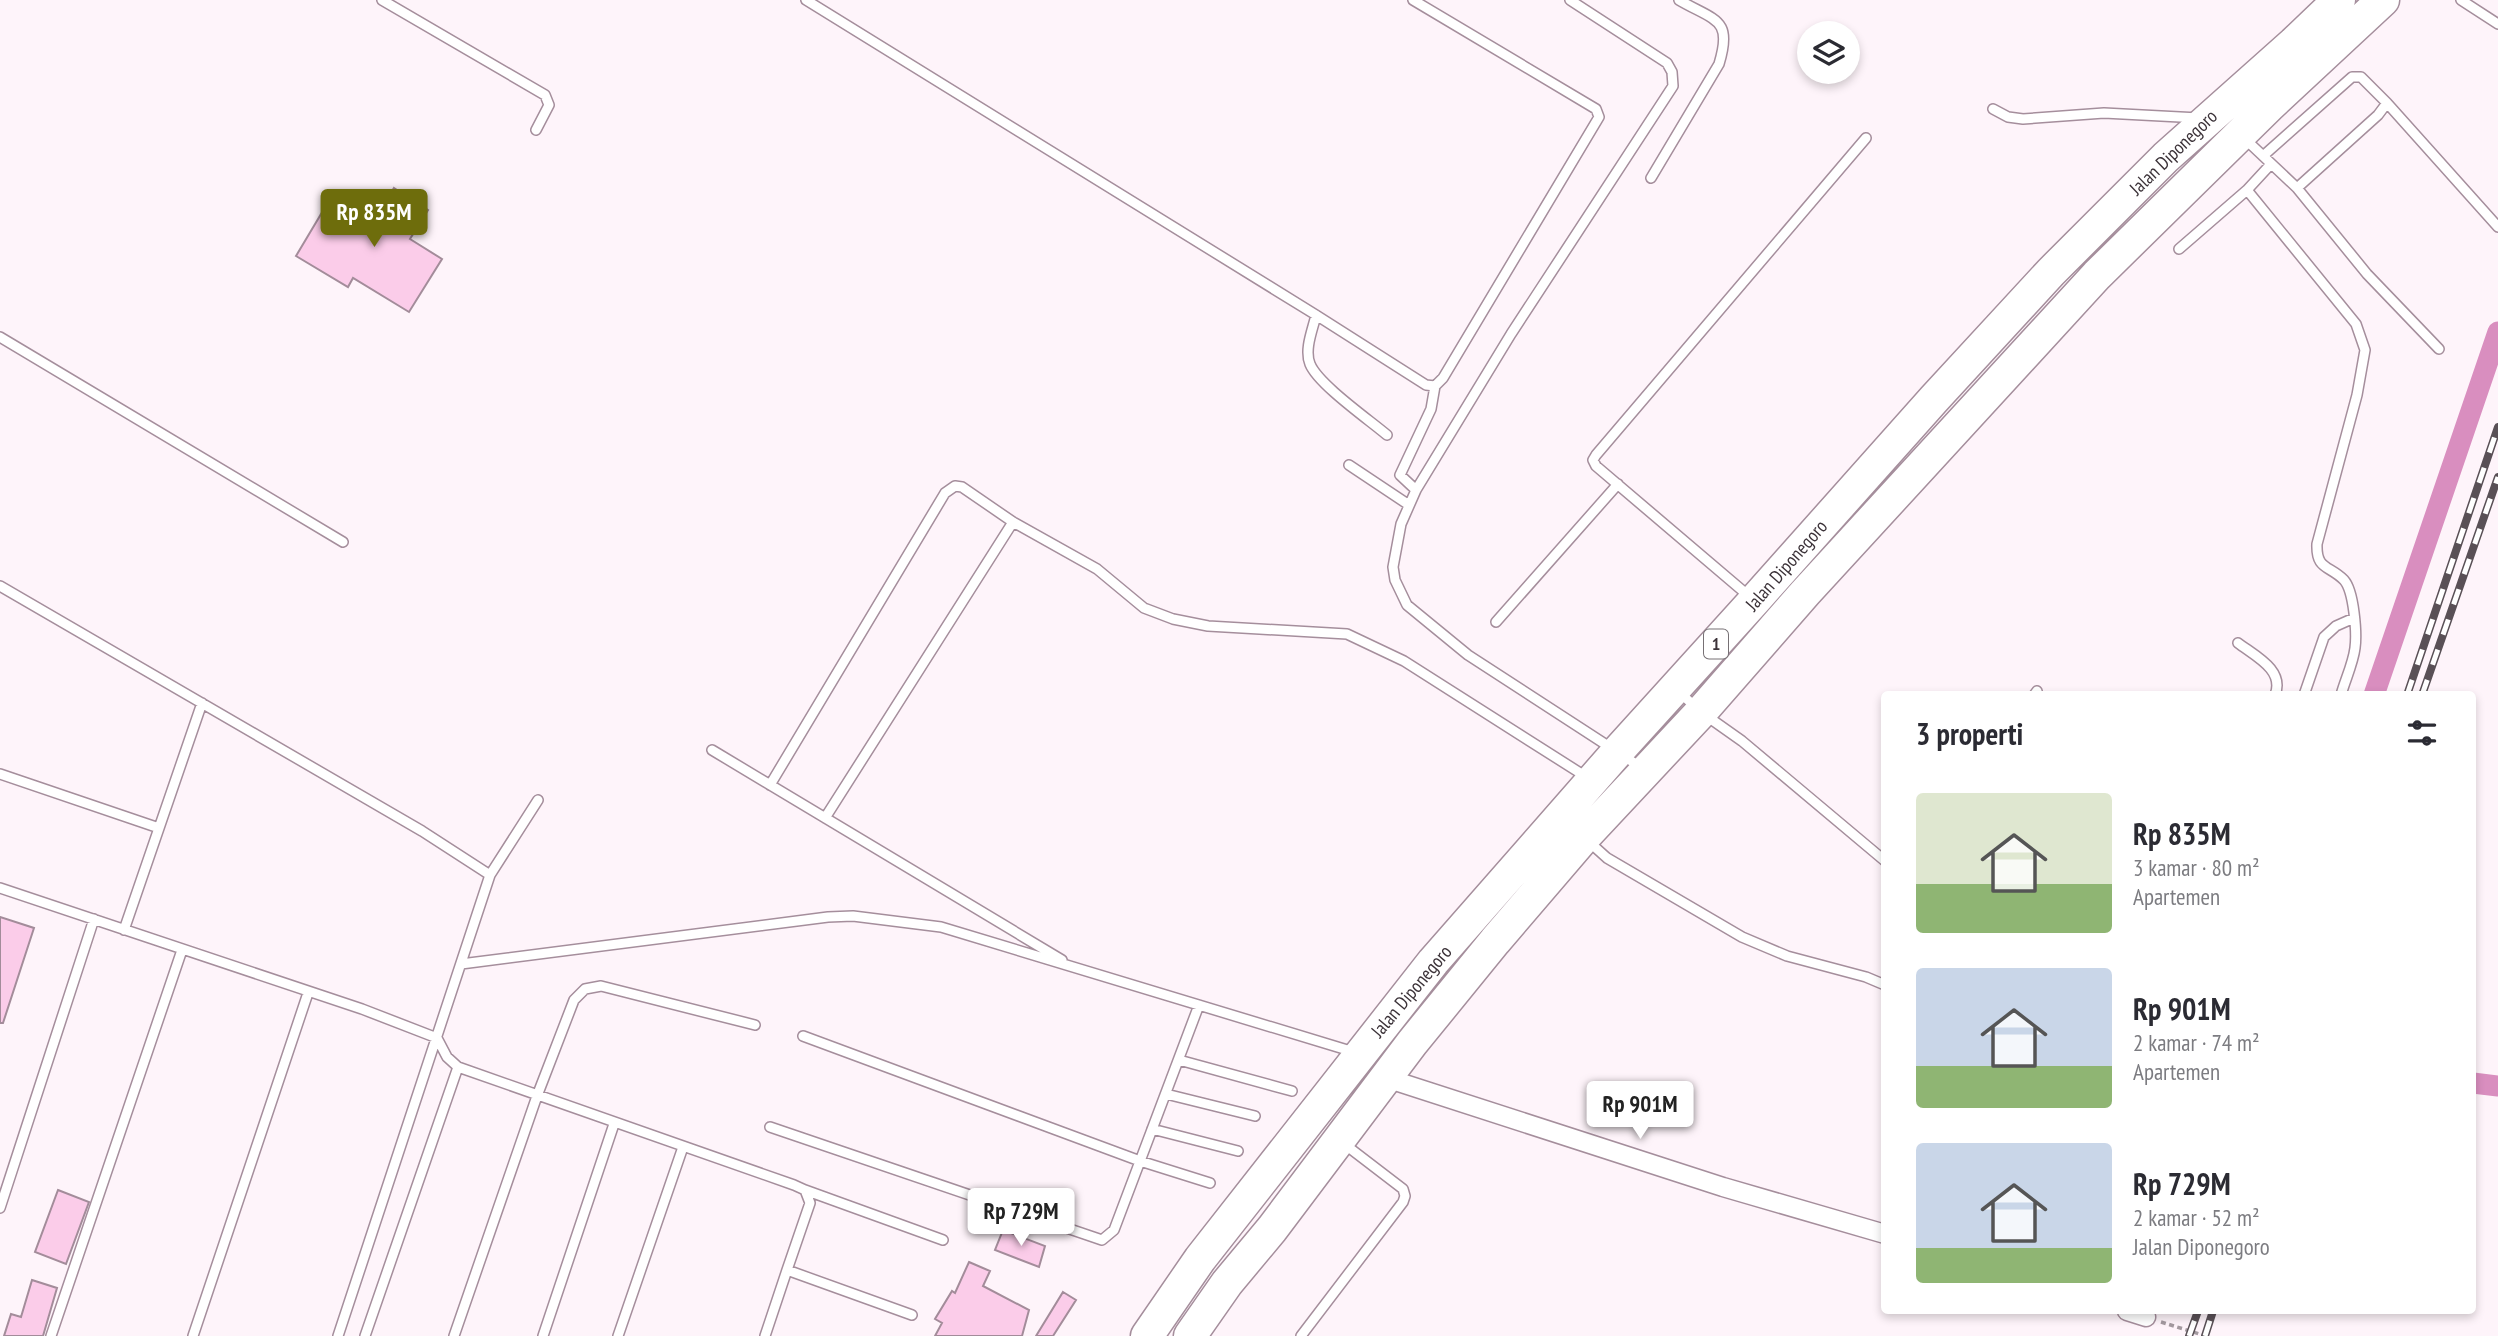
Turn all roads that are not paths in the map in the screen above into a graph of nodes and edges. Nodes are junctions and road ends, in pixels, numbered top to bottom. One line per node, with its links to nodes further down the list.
1 (382, 0): 13 (lane)
2 (806, 0): 22 (lane)
3 (1413, 0): 25 (lane)
4 (1570, 0): 29 (lane)
5 (1679, 0): 17 (lane)
6 (2339, 0): 12 (highway, Jalan Diponegoro / 1)
7 (2383, 0): 15 (highway, Jalan Diponegoro / 1)
8 (2461, 0): 9 (lane)
9 (2498, 24)
10 (2387, 103): 15 (lane); 18 (lane); 20 (lane)
11 (1993, 109): 12 (lane)
12 (2208, 118): 34 (highway, Jalan Diponegoro / 1)
13 (536, 130)
14 (1866, 138): 28 (lane)
15 (2252, 145): 16 (lane); 43 (highway, Jalan Diponegoro / 1)
16 (2271, 164): 18 (lane); 19 (lane)
17 (1651, 178)
18 (2297, 188): 24 (lane)
19 (2247, 190): 21 (lane); 35 (lane)
20 (2498, 228)
21 (2179, 249)
22 (1316, 315): 25 (lane); 26 (lane)
23 (0, 337): 32 (lane)
24 (2440, 349)
25 (1435, 386): 29 (lane)
26 (1387, 435)
27 (1349, 465): 30 (lane)
28 (1618, 484): 34 (lane); 36 (lane)
29 (1416, 490): 30 (lane)
30 (1409, 505): 45 (lane)
31 (1013, 522): 48 (lane); 49 (lane); 51 (lane)
32 (343, 542)
33 (0, 586): 42 (lane)
34 (1754, 601): 38 (highway, Jalan Diponegoro / 1)
35 (2354, 618): 40 (lane); 41 (lane)
36 (1496, 622)
37 (2238, 643): 39 (lane)
38 (1675, 688): 43 (lane); 45 (highway, Jalan Diponegoro / 1)
39 (2276, 691)
40 (2306, 691)
41 (2341, 691)
42 (202, 703): 52 (lane); 55 (lane)
43 (1701, 712): 46 (highway, Jalan Diponegoro / 1); 54 (lane)
44 (712, 750): 48 (lane)
45 (1618, 751): 46 (lane); 49 (highway, Jalan Diponegoro / 1)
46 (1646, 771): 49 (highway, Jalan Diponegoro / 1)
47 (0, 774): 52 (lane)
48 (770, 785): 51 (lane)
49 (1605, 791): 53 (highway, Jalan Diponegoro / 1); 68 (highway, Jalan Diponegoro / 1)
50 (538, 800): 55 (lane)
51 (825, 818): 61 (lane)
52 (159, 828): 58 (lane)
53 (1584, 837): 62 (lane); 71 (highway, Jalan Diponegoro / 1)
54 (1881, 858)
55 (490, 875): 60 (lane)
56 (0, 888): 57 (lane)
57 (94, 919): 58 (lane); 85 (lane)
58 (124, 930): 59 (lane)
59 (182, 950): 63 (lane); 94 (lane)
60 (461, 964): 61 (lane); 67 (lane)
61 (1076, 968): 64 (lane)
62 (1881, 984)
63 (308, 993): 67 (lane); 95 (lane)
64 (1199, 1006): 68 (lane); 69 (lane)
65 (755, 1025): 74 (lane)
66 (803, 1036): 82 (lane)
67 (437, 1038): 70 (lane); 96 (lane)
68 (1360, 1053): 88 (highway, Jalan Diponegoro / 1)
69 (1179, 1059): 72 (lane); 73 (lane)
70 (458, 1067): 74 (lane); 97 (lane)
71 (1386, 1078): 79 (highway, Jalan Diponegoro / 1); 86 (street)
72 (1292, 1091)
73 (1166, 1094): 75 (lane); 78 (lane)
74 (537, 1096): 76 (lane); 98 (lane)
75 (1255, 1116)
76 (614, 1124): 80 (lane); 99 (lane)
77 (770, 1128): 82 (lane)
78 (1153, 1129): 81 (lane); 82 (lane)
79 (1338, 1139): 90 (highway, Jalan Diponegoro / 1); 104 (lane)
80 (683, 1147): 84 (lane); 100 (lane)
81 (1238, 1151)
82 (1140, 1161): 83 (lane)
83 (1210, 1183)
84 (805, 1190): 87 (lane); 89 (lane)
85 (0, 1208)
86 (1881, 1233)
87 (943, 1240)
88 (1200, 1259): 90 (highway); 102 (highway, Jalan Diponegoro / 1)
89 (787, 1270): 92 (lane); 101 (lane)
90 (1227, 1283): 103 (highway, Jalan Diponegoro / 1)
91 (2136, 1314): 93 (street)
92 (912, 1315)
93 (2146, 1317)
94 (51, 1336)
95 (193, 1336)
96 (338, 1336)
97 (365, 1336)
98 (454, 1336)
99 (543, 1336)
100 (618, 1336)
101 (765, 1336)
102 (1147, 1336)
103 (1190, 1336)
104 (1301, 1336)

